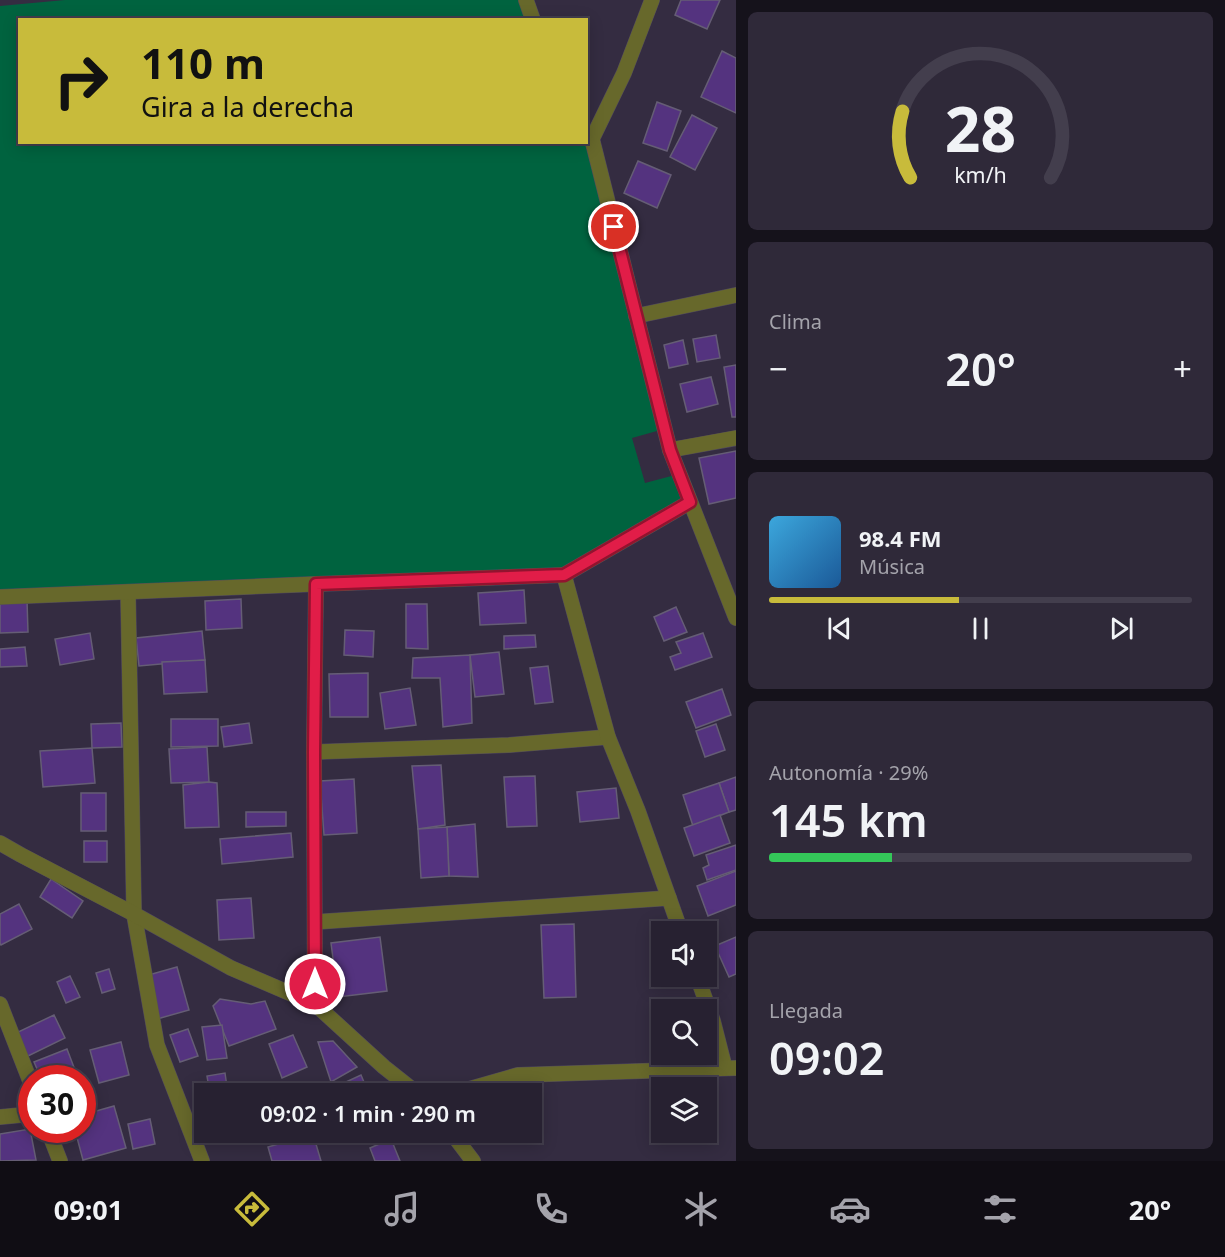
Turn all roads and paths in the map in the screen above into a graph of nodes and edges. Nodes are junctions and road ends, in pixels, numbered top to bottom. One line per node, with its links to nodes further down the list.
1 (526, 0): 3 (street)
2 (651, 0): 4 (street)
3 (532, 18)
4 (589, 134): 6 (street)
5 (736, 295): 6 (street)
6 (636, 316): 8 (street)
7 (736, 438): 8 (street)
8 (670, 450): 9 (street)
9 (690, 502): 10 (street); 14 (street)
10 (564, 575): 11 (street); 15 (street)
11 (316, 584): 12 (street); 16 (street)
12 (128, 592): 13 (street); 19 (street)
13 (0, 597)
14 (736, 618)
15 (608, 736): 16 (street); 18 (street)
16 (314, 752): 21 (street)
17 (0, 843): 19 (street)
18 (669, 898): 20 (street); 21 (street)
19 (134, 914): 24 (street); 34 (street)
20 (677, 921)
21 (315, 922): 24 (street)
22 (701, 987): 26 (street)
23 (0, 1004): 25 (street)
24 (315, 1004): 27 (street)
25 (24, 1065)
26 (731, 1068): 28 (street)
27 (404, 1083)
28 (490, 1083)
29 (18, 1115): 30 (street)
30 (0, 1117)
31 (53, 1143): 33 (street)
32 (459, 1143): 35 (street)
33 (60, 1161)
34 (202, 1161)
35 (473, 1161)

